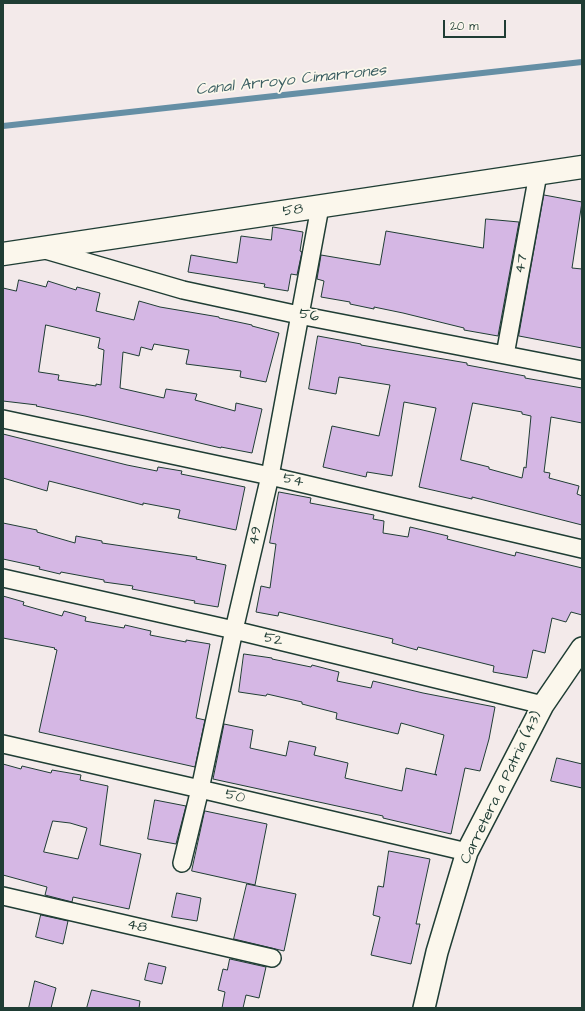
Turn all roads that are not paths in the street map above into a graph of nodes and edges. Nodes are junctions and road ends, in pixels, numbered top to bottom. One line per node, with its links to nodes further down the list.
1 (582, 167): 2 (main road, 58)
2 (538, 174): 3 (main road, 58); 7 (street, 47)
3 (320, 207): 4 (main road, 58); 6 (street, 49)
4 (39, 249): 5 (main road, 58); 6 (street, 56)
5 (3, 254)
6 (299, 315): 7 (street, 56); 10 (street, 49)
7 (505, 355): 8 (street, 56)
8 (582, 370)
9 (3, 419): 10 (street, 54)
10 (270, 476): 11 (street, 54); 13 (street, 49)
11 (582, 549)
12 (3, 578): 13 (street, 52)
13 (234, 630): 15 (street, 52); 17 (street, 49)
14 (582, 648): 15 (street, Carretera a Patria (43))
15 (543, 705): 18 (street, Carretera a Patria (43))
16 (3, 744): 17 (street, 50)
17 (200, 789): 18 (street, 50); 19 (street, 49)
18 (467, 852): 22 (street, Carretera a Patria (43))
19 (182, 863)
20 (3, 896): 21 (street, 48)
21 (272, 958)
22 (424, 1008)

